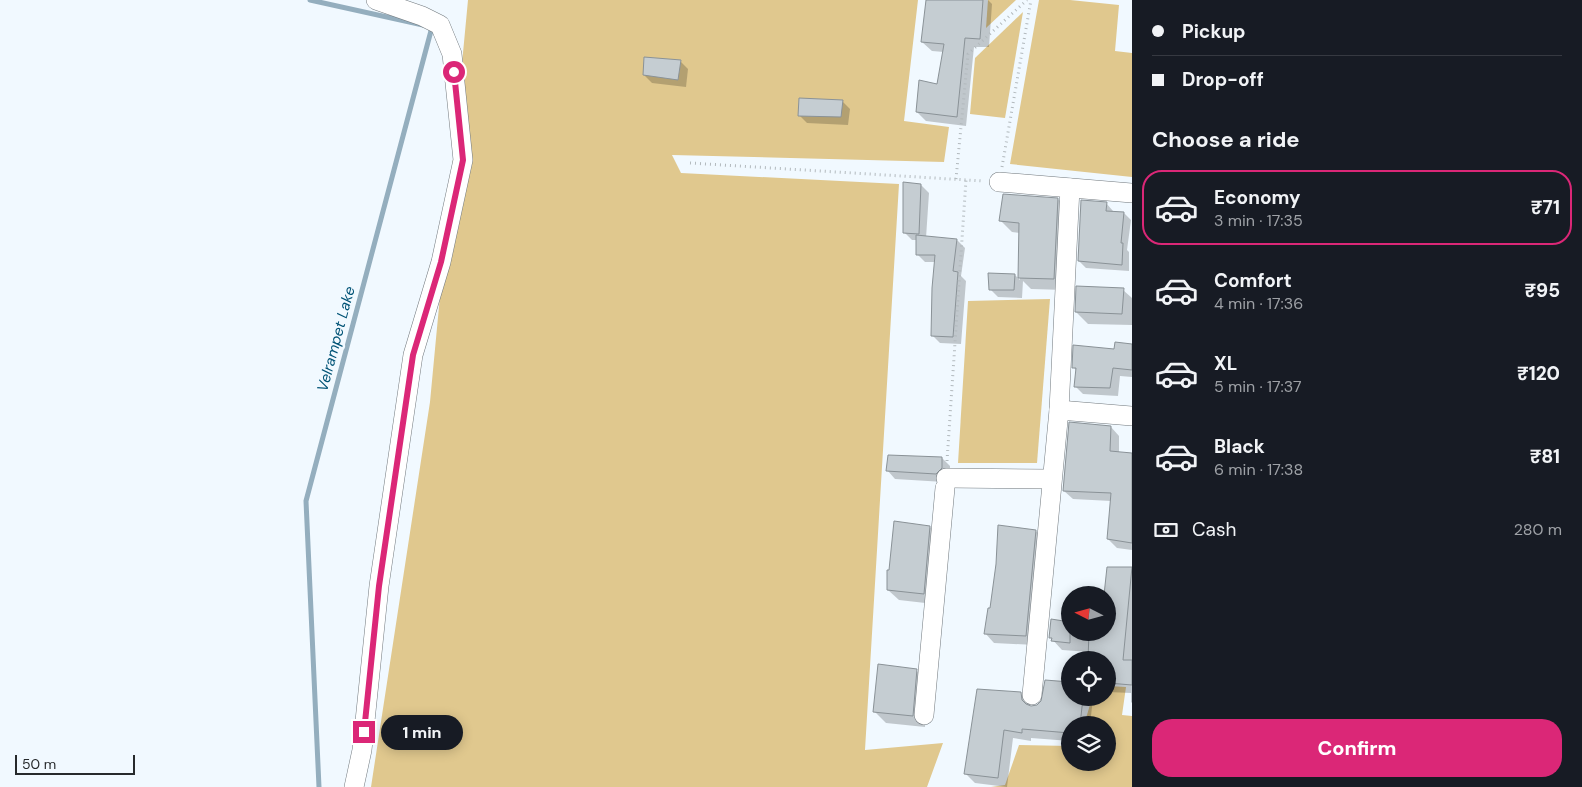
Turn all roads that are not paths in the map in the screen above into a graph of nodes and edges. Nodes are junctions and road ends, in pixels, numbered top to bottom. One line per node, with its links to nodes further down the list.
1 (376, 0): 10 (street)
2 (999, 182): 3 (street)
3 (1070, 188): 4 (street); 5 (street)
4 (1132, 193)
5 (1059, 410): 6 (street); 7 (street)
6 (1132, 416)
7 (1051, 479): 8 (street); 9 (street)
8 (1032, 695)
9 (924, 715)
10 (354, 787)

